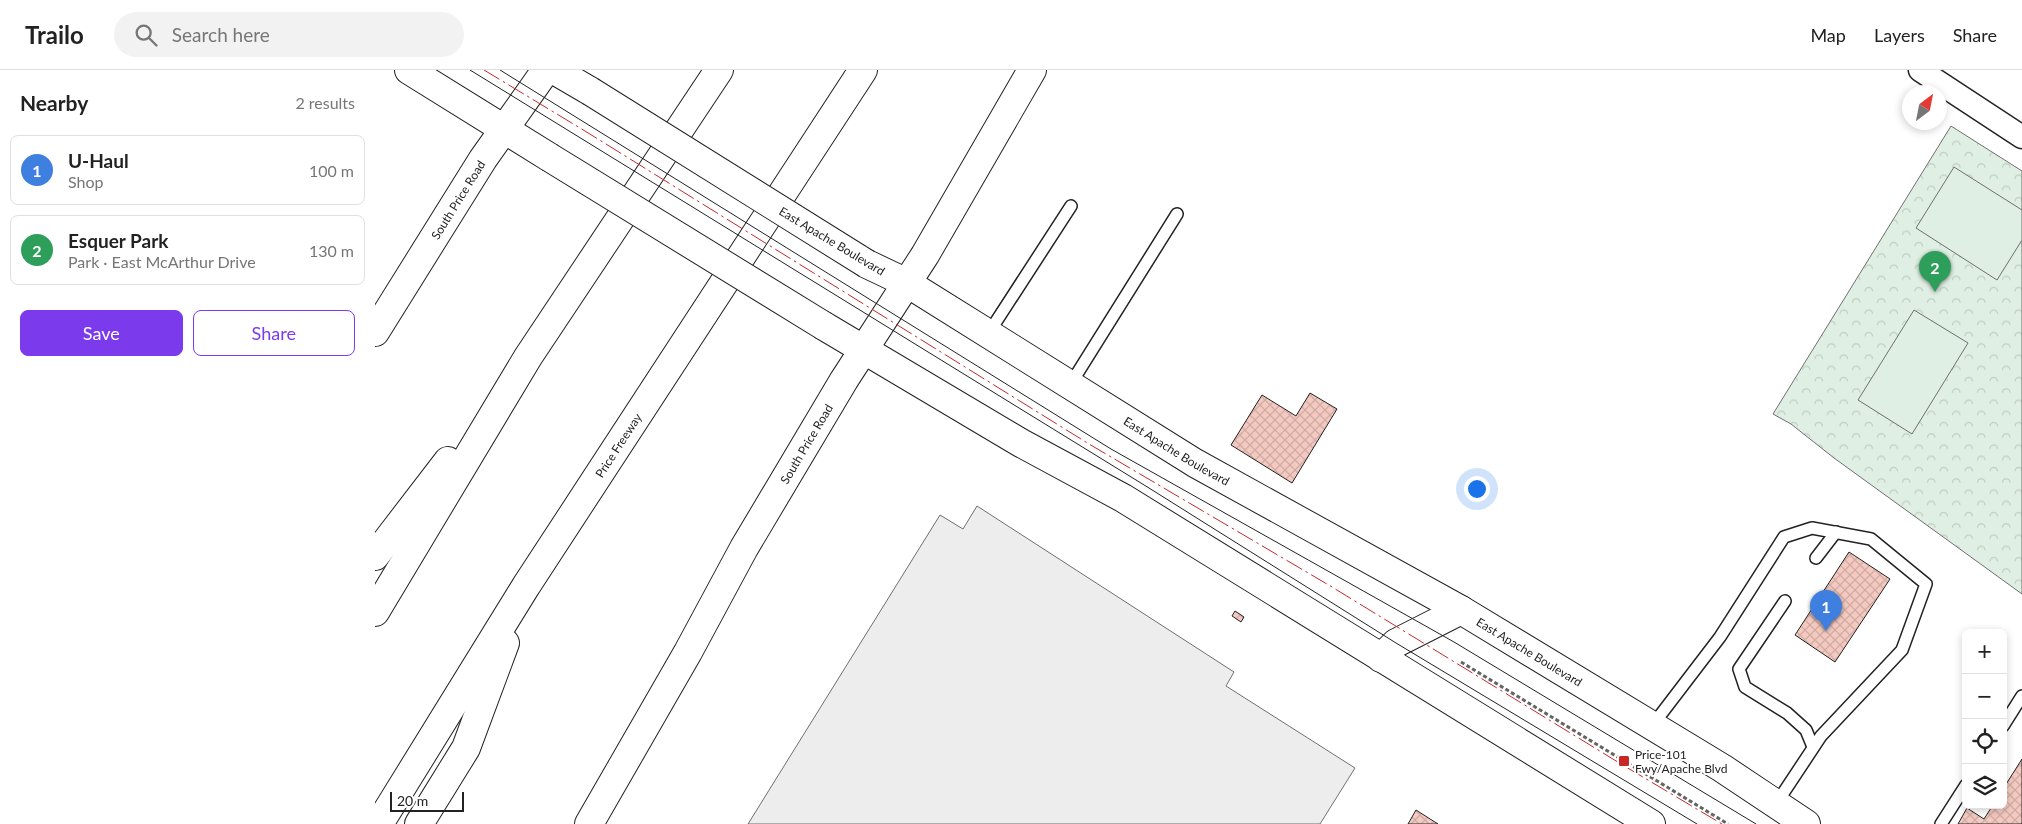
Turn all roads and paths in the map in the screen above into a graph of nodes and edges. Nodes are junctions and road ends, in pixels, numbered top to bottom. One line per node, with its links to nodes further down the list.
1 (409, 70): 8 (main road)
2 (546, 70): 8 (main road, South Price Road)
3 (554, 70): 12 (main road, East Apache Boulevard, bridge)
4 (719, 70): 16 (main road)
5 (863, 70): 21 (main road, Price Freeway)
6 (1032, 70): 12 (main road, South Price Road)
7 (1920, 70): 9 (street)
8 (505, 130): 13 (main road, South Price Road); 15 (main road, bridge)
9 (2022, 136)
10 (1071, 206): 14 (lane)
11 (1177, 214): 17 (lane)
12 (907, 283): 14 (main road, East Apache Boulevard); 15 (main road, South Price Road)
13 (375, 332)
14 (988, 334): 17 (main road, East Apache Boulevard)
15 (865, 350): 25 (main road); 35 (main road, South Price Road)
16 (529, 357): 19 (main road); 24 (main road)
17 (1070, 385): 23 (main road, East Apache Boulevard)
18 (1836, 532): 20 (lane); 29 (lane); 30 (lane)
19 (375, 556)
20 (1816, 558)
21 (526, 586): 33 (main road, Price Freeway); 34 (main road)
22 (1785, 601): 30 (lane)
23 (1461, 610): 25 (main road); 29 (main road, East Apache Boulevard)
24 (375, 612)
25 (1381, 658): 36 (main road)
26 (1461, 662): 37 (path)
27 (2022, 696): 28 (lane)
28 (2007, 720)
29 (1652, 726): 32 (main road, East Apache Boulevard)
30 (1813, 747): 32 (lane)
31 (1962, 791): 39 (lane)
32 (1775, 804): 38 (main road, East Apache Boulevard)
33 (379, 824)
34 (419, 824)
35 (589, 824)
36 (1651, 824)
37 (1728, 824)
38 (1806, 824)
39 (1941, 824)

